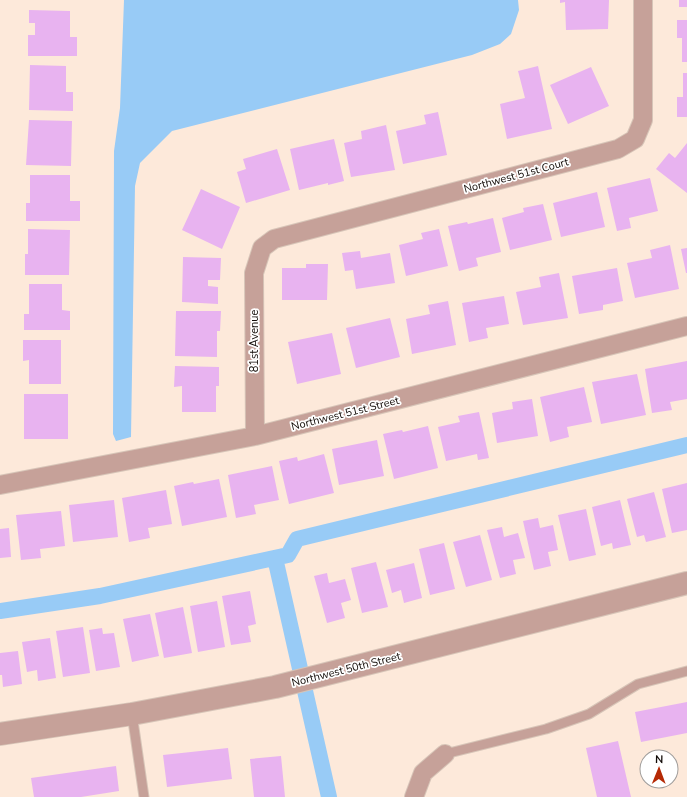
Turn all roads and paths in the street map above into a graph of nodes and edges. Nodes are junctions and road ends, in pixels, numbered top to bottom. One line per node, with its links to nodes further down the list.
1 (643, 0): 2 (street, Northwest 51st Court)
2 (262, 248): 4 (street, 81st Avenue)
3 (687, 326): 4 (street, Northwest 51st Street)
4 (254, 436): 5 (street, Northwest 51st Street)
5 (0, 485)
6 (687, 583): 8 (street, Northwest 50th Street)
7 (687, 671): 10 (lane)
8 (132, 714): 9 (street, Northwest 50th Street); 11 (lane)
9 (0, 734)
10 (445, 754): 12 (street)
11 (144, 797)
12 (414, 797)

